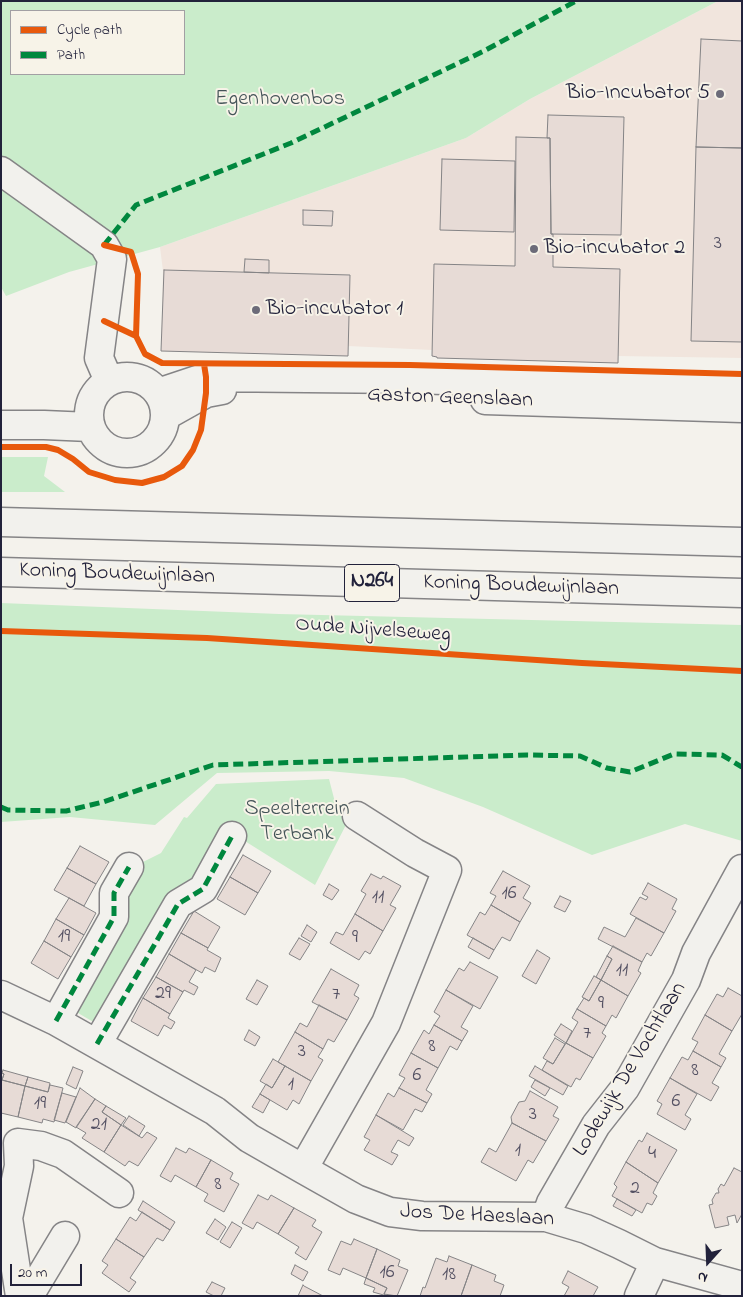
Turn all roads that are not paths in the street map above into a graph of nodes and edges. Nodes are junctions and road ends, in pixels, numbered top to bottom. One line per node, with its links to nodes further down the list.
1 (1, 171): 2 (main road)
2 (109, 381): 4 (main road); 7 (main road)
3 (742, 388): 4 (main road, Gaston Geenslaan)
4 (162, 405): 5 (main road, Gaston Geenslaan); 7 (main road)
5 (742, 408)
6 (1, 426): 7 (main road)
7 (90, 427)
8 (1, 522): 9 (main road, N264)
9 (742, 542)
10 (1, 572): 11 (main road, Koning Boudewijnlaan / N264)
11 (742, 593)
12 (357, 816): 19 (main road)
13 (232, 836): 18 (main road)
14 (129, 867): 17 (main road)
15 (742, 870): 21 (main road, Lodewijk De Vochtlaan)
16 (1, 995): 17 (main road, Jos De Haeslaan)
17 (56, 1021): 18 (main road, Jos De Haeslaan)
18 (97, 1044): 19 (main road, Jos De Haeslaan)
19 (303, 1169): 21 (main road, Jos De Haeslaan)
20 (119, 1193): 25 (main road)
21 (546, 1217): 23 (main road, Jos De Haeslaan)
22 (65, 1236): 26 (main road)
23 (655, 1262): 24 (main road, Jos De Haeslaan); 27 (main road)
24 (742, 1286)
25 (20, 1296)
26 (29, 1296)
27 (639, 1296)

